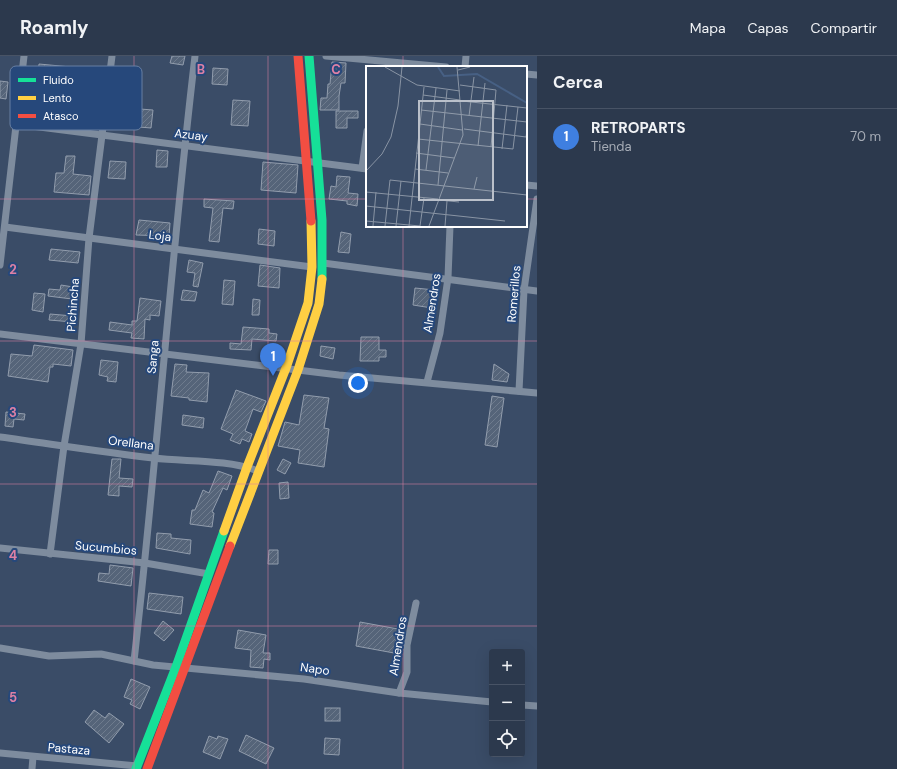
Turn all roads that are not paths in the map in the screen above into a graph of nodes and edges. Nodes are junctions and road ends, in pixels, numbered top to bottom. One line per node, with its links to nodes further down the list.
1 (24, 56): 9 (street)
2 (112, 56): 10 (street, Pichincha)
3 (195, 56): 20 (street, Sanga)
4 (298, 56): 21 (main road)
5 (309, 56): 22 (main road)
6 (326, 56): 8 (street)
7 (466, 56): 12 (street)
8 (377, 61): 11 (street)
9 (23, 66)
10 (111, 66)
11 (434, 66)
12 (465, 66)
13 (527, 74): 14 (street)
14 (537, 75)
15 (15, 130): 27 (street)
16 (63, 130): 18 (street, Azuay)
17 (103, 130): 18 (street, Pichincha)
18 (102, 135): 20 (street, Azuay); 29 (street, Pichincha)
19 (366, 144): 23 (street)
20 (184, 146): 21 (street, Azuay); 30 (street, Sanga)
21 (306, 161): 22 (street, Azuay); 33 (main road)
22 (317, 163): 23 (street, Azuay); 31 (main road)
23 (364, 169)
24 (527, 185): 25 (street)
25 (537, 186)
26 (537, 199): 35 (street, Romerillos)
27 (5, 227): 29 (street, Loja); 32 (street)
28 (450, 227): 34 (street, Almendros)
29 (89, 238): 30 (street, Loja); 38 (street, Pichincha)
30 (174, 249): 33 (street, Loja); 39 (street, Sanga)
31 (323, 263): 34 (street); 41 (main road)
32 (0, 265)
33 (312, 267): 40 (main road)
34 (448, 278): 35 (street); 42 (street, Almendros)
35 (524, 290): 36 (street); 43 (street, Romerillos)
36 (537, 291)
37 (0, 334): 38 (street)
38 (81, 344): 39 (street); 46 (street, Pichincha)
39 (164, 354): 40 (street); 47 (street, Sanga)
40 (286, 368): 41 (street); 48 (main road)
41 (298, 370): 42 (street); 49 (main road)
42 (427, 382): 43 (street)
43 (519, 391): 44 (street)
44 (537, 394)
45 (0, 437): 46 (street, Orellana)
46 (64, 446): 47 (street, Orellana); 51 (street, Pichincha)
47 (155, 458): 48 (street, Orellana); 52 (street, Sanga)
48 (247, 467): 49 (street, Orellana); 53 (main road)
49 (258, 471): 57 (main road)
50 (0, 548): 51 (street, Sucumbios)
51 (50, 554): 52 (street, Sucumbios)
52 (145, 563): 53 (street, Sucumbios); 56 (street, Sanga)
53 (209, 574): 57 (main road)
54 (416, 603): 58 (street, Almendros)
55 (0, 648): 56 (street, Napo)
56 (134, 661): 57 (street, Napo)
57 (181, 667): 58 (street, Napo); 64 (main road); 66 (main road)
58 (399, 693): 59 (street, Napo)
59 (489, 702)
60 (525, 704): 61 (street)
61 (537, 706)
62 (0, 753): 63 (street, Pastaza)
63 (33, 757): 64 (street, Pastaza); 65 (street)
64 (136, 768)
65 (32, 769)
66 (147, 769)

